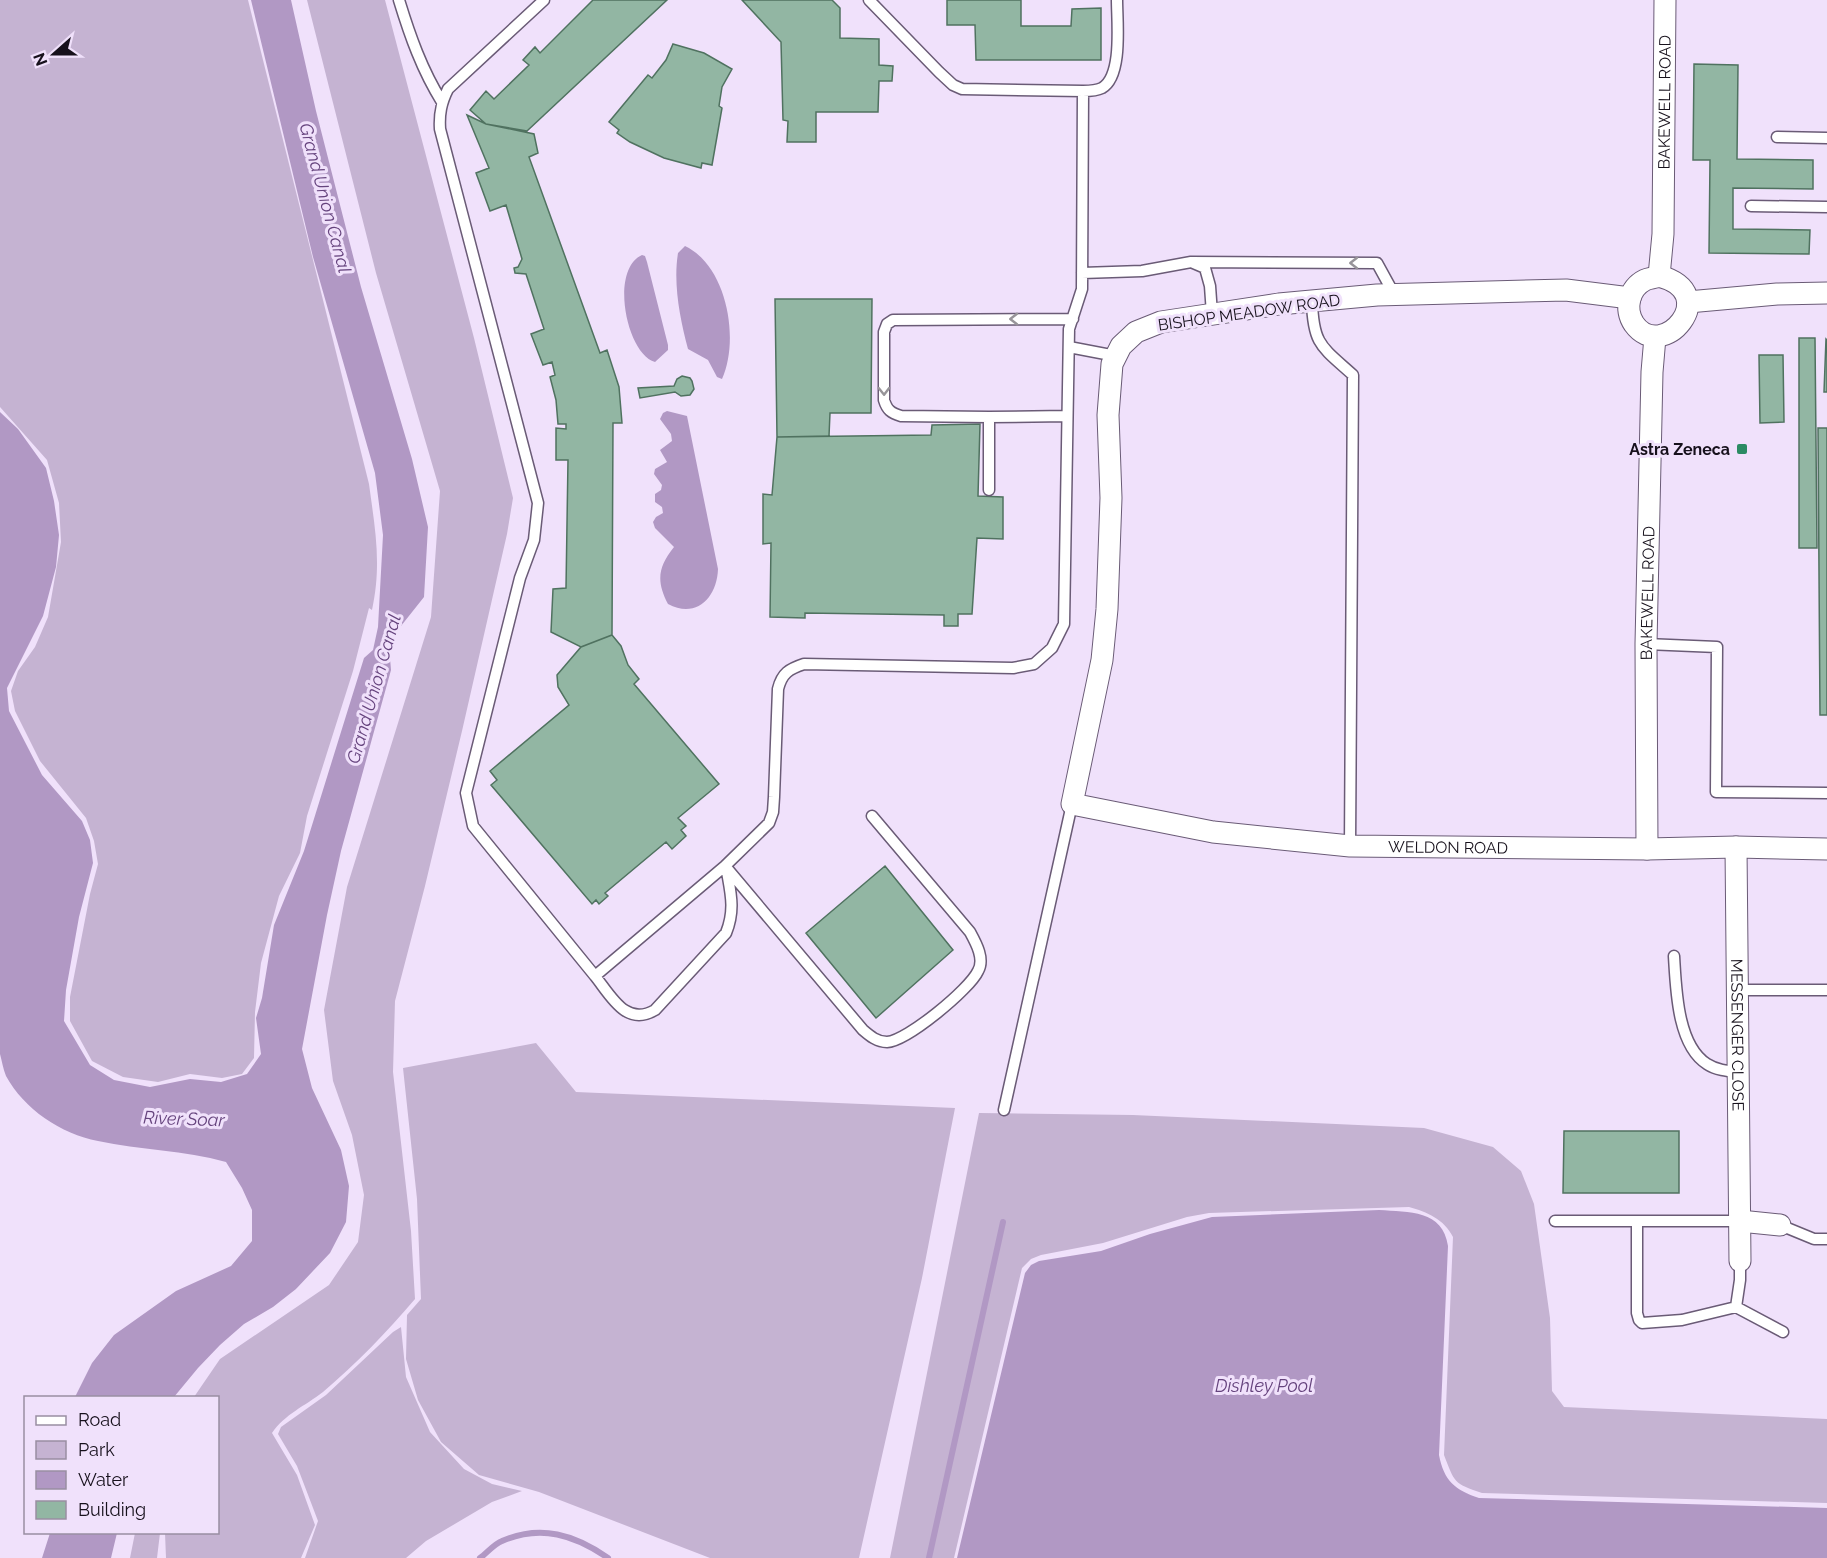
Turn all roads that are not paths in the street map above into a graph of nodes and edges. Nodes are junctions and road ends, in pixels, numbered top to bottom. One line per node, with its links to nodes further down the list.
1 (399, 0): 7 (lane)
2 (544, 0): 7 (lane)
3 (869, 0): 6 (lane)
4 (1117, 0): 6 (lane)
5 (1665, 0): 14 (street, BAKEWELL ROAD)
6 (1083, 91): 13 (lane)
7 (442, 102): 38 (lane)
8 (1777, 137): 9 (lane)
9 (1827, 138)
10 (1751, 206): 11 (lane)
11 (1827, 207)
12 (1191, 262): 13 (lane); 16 (lane, one-way to 12); 20 (lane)
13 (1082, 273): 21 (lane)
14 (1659, 276): 17 (street); 19 (street)
15 (1827, 293): 19 (street)
16 (1394, 294): 17 (street, BISHOP MEADOW ROAD); 18 (street, BISHOP MEADOW ROAD)
17 (1630, 298): 22 (street)
18 (1312, 301): 20 (street, BISHOP MEADOW ROAD); 32 (lane)
19 (1688, 302): 22 (street)
20 (1212, 314): 24 (street, BISHOP MEADOW ROAD)
21 (1072, 319): 23 (lane); 26 (lane, one-way to 26)
22 (1655, 337): 28 (street, BAKEWELL ROAD)
23 (1069, 347): 24 (lane); 25 (lane)
24 (1116, 356): 30 (street, BISHOP MEADOW ROAD)
25 (1067, 416): 26 (lane); 36 (lane)
26 (989, 417): 27 (lane)
27 (989, 490)
28 (1646, 644): 29 (lane); 34 (street, BAKEWELL ROAD)
29 (1827, 793)
30 (1072, 804): 32 (street, WELDON ROAD); 42 (lane)
31 (872, 816): 36 (lane)
32 (1350, 846): 34 (street, WELDON ROAD)
33 (1736, 847): 34 (street, WELDON ROAD); 35 (street, WELDON ROAD); 39 (street, MESSENGER CLOSE)
34 (1647, 849)
35 (1827, 849)
36 (725, 866): 38 (lane); 38 (lane)
37 (1674, 956): 41 (lane)
38 (595, 976)
39 (1737, 990): 40 (lane); 41 (street, MESSENGER CLOSE)
40 (1827, 990)
41 (1738, 1072): 45 (street, MESSENGER CLOSE)
42 (1004, 1110)
43 (1555, 1221): 44 (lane)
44 (1637, 1221): 45 (lane); 49 (lane)
45 (1740, 1221): 46 (street); 48 (street, MESSENGER CLOSE)
46 (1780, 1225): 47 (lane)
47 (1827, 1239)
48 (1740, 1261): 49 (lane)
49 (1736, 1307): 50 (lane)
50 (1783, 1332)

